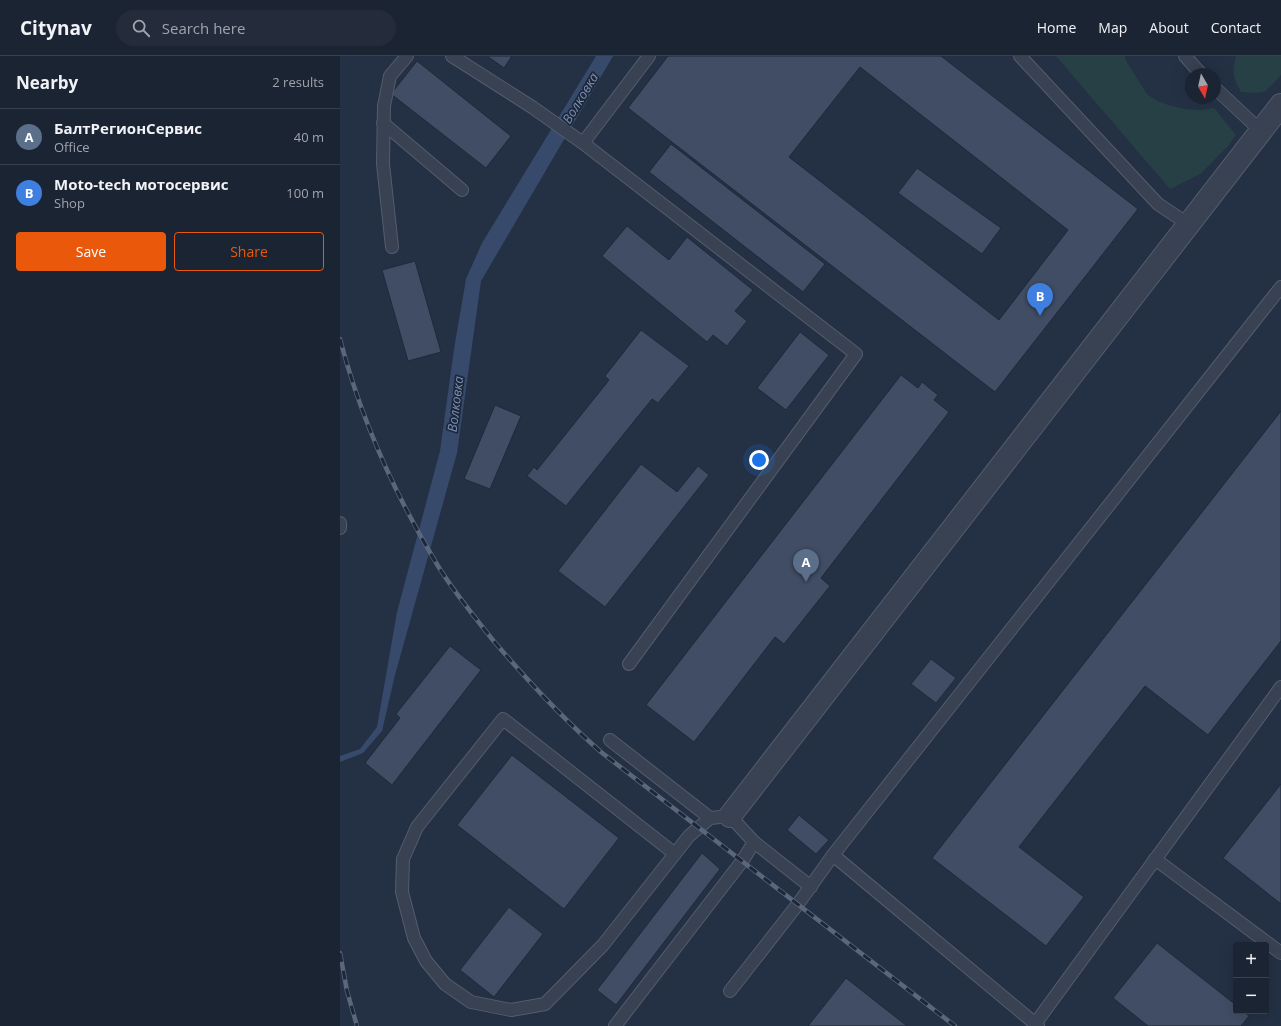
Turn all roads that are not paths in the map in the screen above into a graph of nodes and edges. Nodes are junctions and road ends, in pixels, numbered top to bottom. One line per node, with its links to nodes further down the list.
1 (407, 56): 9 (lane)
2 (452, 56): 11 (lane)
3 (649, 56): 11 (lane)
4 (1020, 56): 13 (lane)
5 (1185, 56): 6 (lane)
6 (1196, 68)
7 (1221, 94): 10 (lane)
8 (1281, 105): 10 (street)
9 (383, 123): 12 (lane); 14 (lane)
10 (1261, 131): 13 (street)
11 (583, 143): 18 (lane)
12 (462, 190)
13 (1188, 224): 21 (street)
14 (392, 247)
15 (1281, 287): 24 (lane)
16 (340, 523): 17 (lane)
17 (340, 528)
18 (629, 664)
19 (1281, 687): 25 (lane)
20 (610, 740): 21 (lane)
21 (720, 817): 22 (lane); 23 (lane)
22 (754, 842): 26 (lane); 30 (lane)
23 (675, 854): 23 (lane)
24 (833, 855): 26 (lane); 29 (lane)
25 (1155, 859): 27 (lane); 29 (lane)
26 (811, 886): 28 (lane)
27 (1281, 953)
28 (730, 991)
29 (1036, 1025)
30 (615, 1026)

